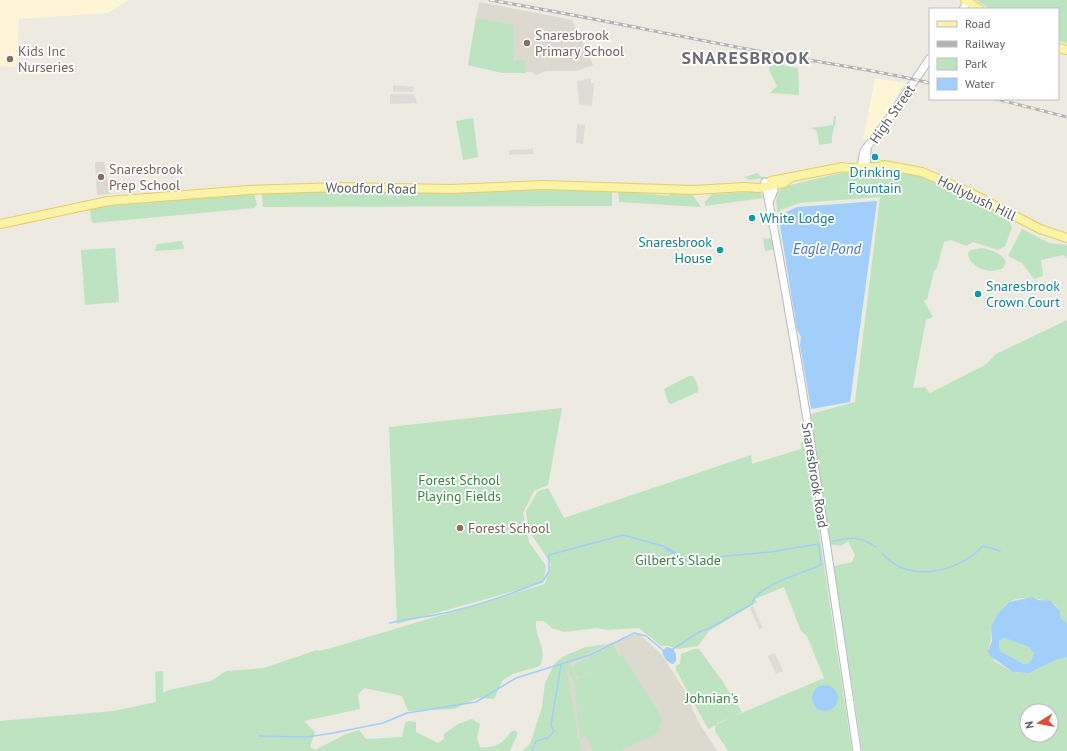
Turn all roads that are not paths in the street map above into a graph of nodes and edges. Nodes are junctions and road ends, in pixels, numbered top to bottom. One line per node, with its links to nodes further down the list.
1 (966, 3): 2 (main road)
2 (977, 8)
3 (929, 59): 4 (street, High Street)
4 (863, 164): 5 (main road, Hollybush Hill); 8 (main road, Hollybush Hill)
5 (769, 184): 6 (main road, Hollybush Hill); 9 (street, Snaresbrook Road)
6 (745, 187): 7 (main road, Woodford Road)
7 (0, 224)
8 (1067, 238)
9 (856, 751)

